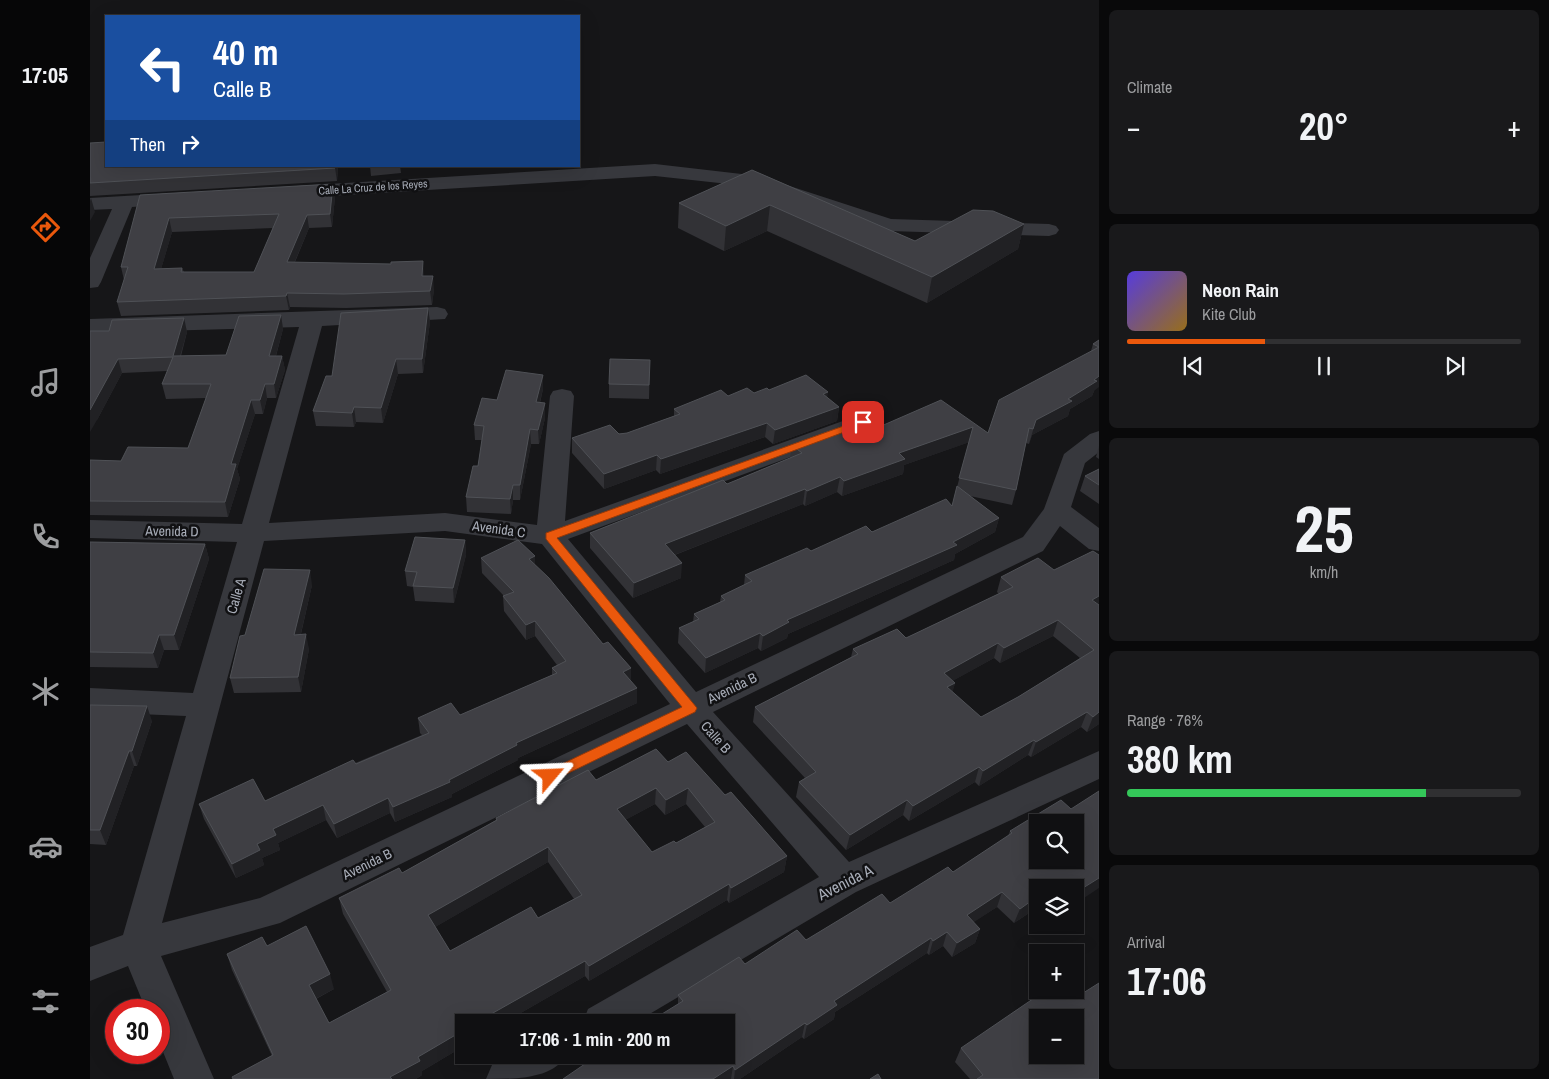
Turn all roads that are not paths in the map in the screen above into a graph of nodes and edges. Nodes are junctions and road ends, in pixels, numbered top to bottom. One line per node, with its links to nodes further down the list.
1 (282, 193): 5 (street, Calle La Cruz de los Reyes)
2 (193, 198): 3 (street)
3 (124, 203): 4 (street); 6 (street)
4 (90, 204)
5 (1049, 230)
6 (90, 282)
7 (437, 314): 8 (street)
8 (312, 320): 9 (street); 15 (street, Calle A)
9 (90, 326)
10 (562, 396): 16 (street)
11 (863, 422): 16 (street, Avenida C)
12 (1099, 439): 13 (street, Avenida B)
13 (1057, 510): 17 (street); 20 (street, Avenida B)
14 (90, 529): 15 (street, Avenida D)
15 (253, 532): 16 (street, Avenida C); 19 (street, Calle A)
16 (550, 536): 20 (street, Calle B)
17 (1099, 542)
18 (90, 700): 19 (street)
19 (205, 705): 23 (street, Calle A)
20 (691, 708): 22 (street, Calle B); 23 (street, Avenida B)
21 (1099, 764): 22 (street, Avenida A)
22 (844, 881): 25 (street, Avenida A)
23 (138, 946): 24 (street, Avenida B); 27 (street)
24 (90, 964)
25 (616, 1014)
26 (532, 1064): 28 (street)
27 (194, 1079)
28 (506, 1079)

